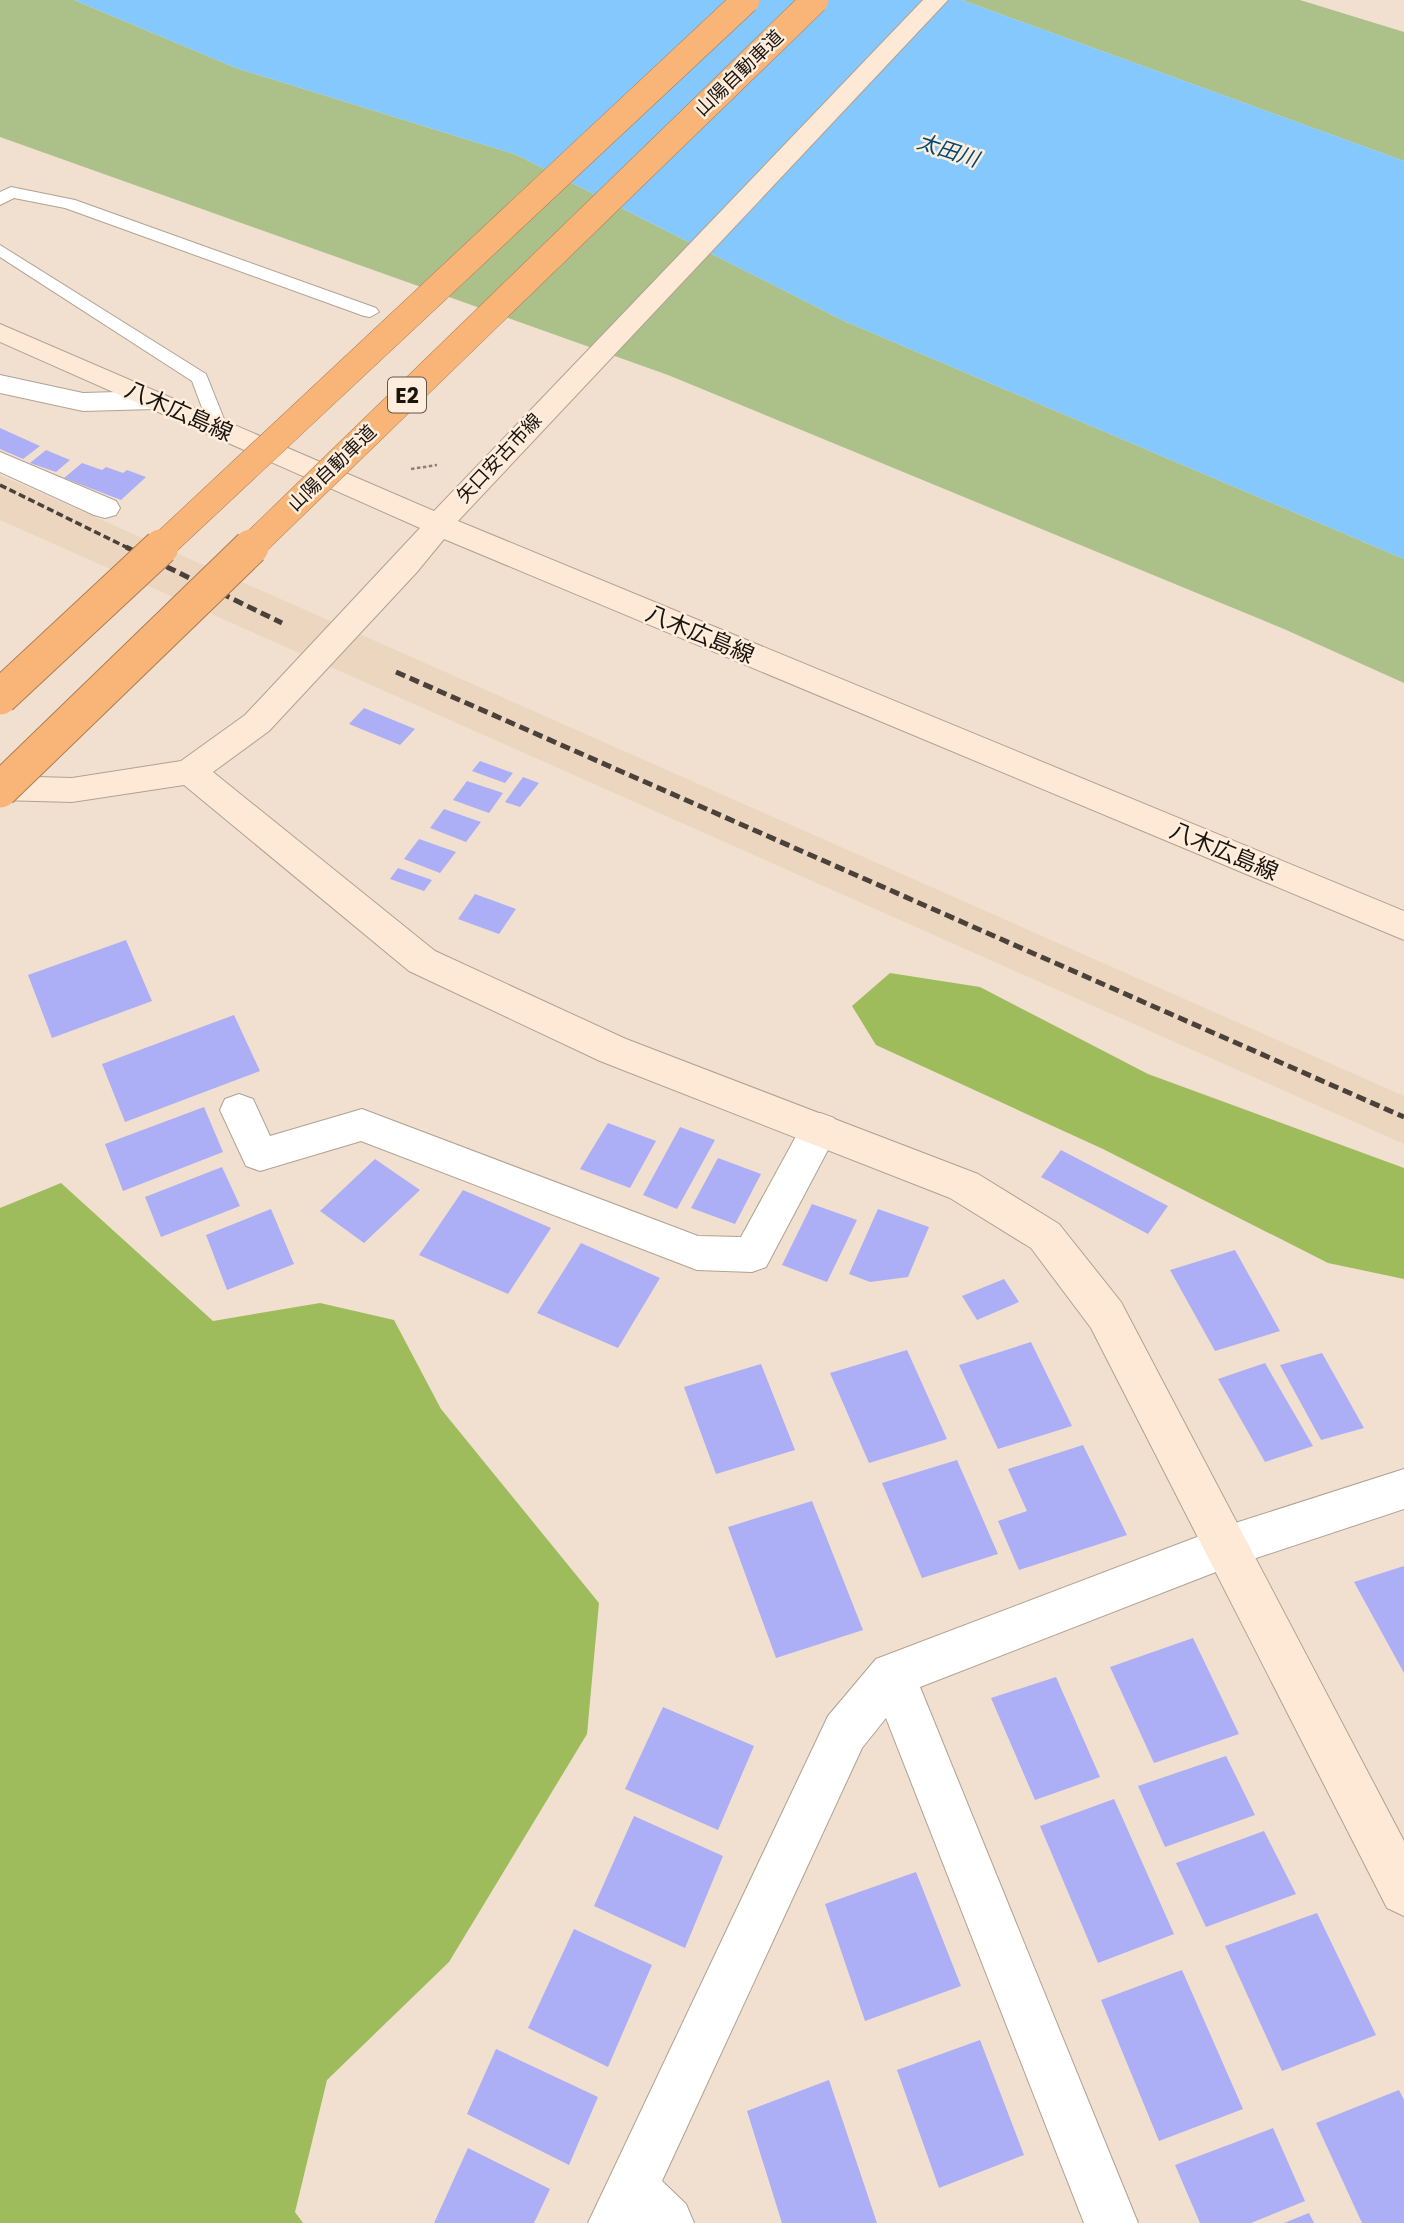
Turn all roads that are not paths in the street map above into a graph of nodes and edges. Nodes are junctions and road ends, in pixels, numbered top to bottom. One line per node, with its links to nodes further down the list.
1 (746, 0): 14 (highway, E2, bridge)
2 (814, 0): 16 (highway, 山陽自動車道 / E2, bridge)
3 (936, 0): 13 (main road, 矢口安古市線)
4 (0, 200): 6 (lane)
5 (0, 250): 10 (lane)
6 (370, 312)
7 (0, 332): 9 (main road, 八木広島線)
8 (0, 383): 9 (street)
9 (154, 400): 10 (main road, 八木広島線)
10 (219, 429): 13 (main road, 八木広島線)
11 (0, 461): 12 (street)
12 (105, 508)
13 (439, 525): 15 (main road, 矢口安古市線); 17 (main road, 八木広島線)
14 (0, 697)
15 (190, 772): 16 (main road, 矢口安古市線); 19 (main road)
16 (0, 789)
17 (1404, 926)
18 (239, 1110): 19 (street)
19 (820, 1129): 21 (main road)
20 (1404, 1489): 21 (street)
21 (1226, 1548): 22 (street); 23 (main road)
22 (892, 1675): 24 (street); 25 (street)
23 (1404, 1891)
24 (638, 2212)
25 (1111, 2223)

